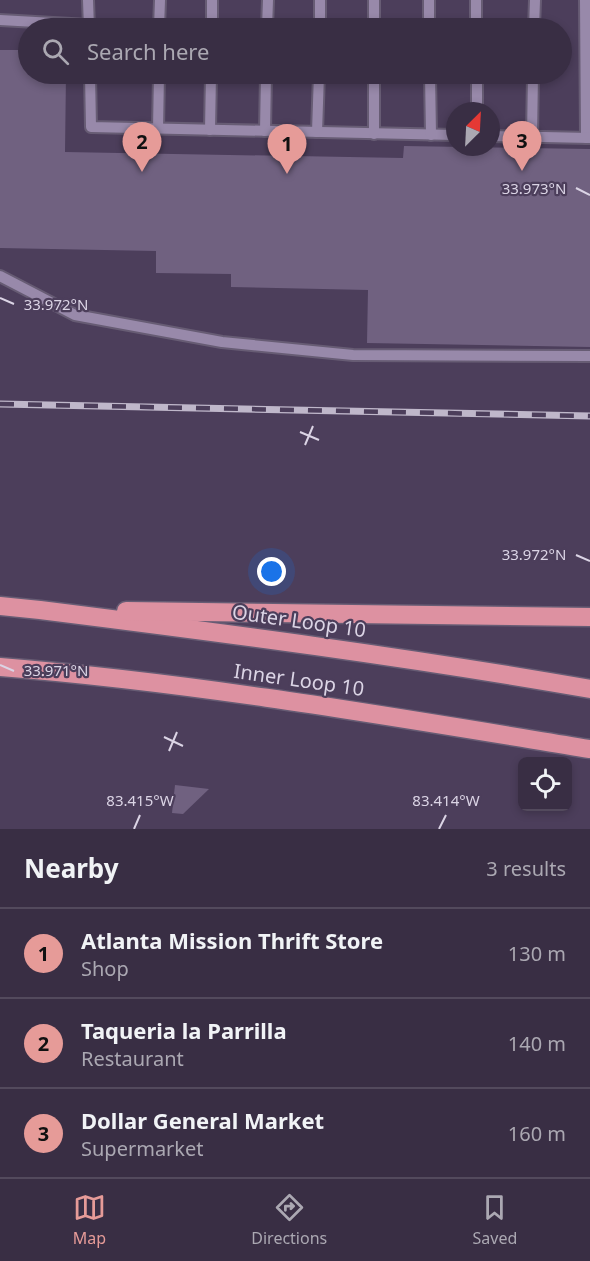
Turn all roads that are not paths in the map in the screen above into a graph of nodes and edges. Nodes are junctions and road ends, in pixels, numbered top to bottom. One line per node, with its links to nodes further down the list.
1 (88, 0): 11 (lane)
2 (160, 0): 12 (lane)
3 (212, 0): 13 (lane)
4 (268, 0): 14 (lane)
5 (321, 0): 15 (lane)
6 (374, 0): 16 (lane)
7 (429, 0): 17 (lane)
8 (476, 0): 18 (lane)
9 (535, 0): 19 (lane)
10 (585, 0): 41 (lane)
11 (89, 18)
12 (159, 18)
13 (212, 18)
14 (267, 18)
15 (320, 18)
16 (374, 18)
17 (429, 18)
18 (476, 18)
19 (534, 18)
20 (0, 21): 21 (lane)
21 (18, 22)
22 (90, 84): 32 (lane)
23 (159, 84): 32 (lane)
24 (211, 84): 33 (lane)
25 (266, 84): 34 (lane)
26 (319, 84): 35 (lane)
27 (374, 84): 36 (lane)
28 (430, 84): 37 (lane)
29 (477, 84): 31 (lane)
30 (533, 84): 40 (lane)
31 (477, 102)
32 (158, 129): 33 (lane)
33 (210, 130): 34 (lane)
34 (266, 131): 35 (lane)
35 (317, 132): 36 (lane)
36 (374, 134): 37 (lane)
37 (431, 135): 38 (lane)
38 (446, 135)
39 (500, 136): 40 (lane)
40 (532, 137): 41 (lane)
41 (588, 138)
42 (0, 276): 43 (lane)
43 (590, 356)
44 (0, 606): 45 (highway, Outer Loop 10)
45 (40, 610): 46 (highway); 48 (highway, Outer Loop 10)
46 (590, 617)
47 (0, 667): 49 (highway, Inner Loop 10)
48 (590, 688)
49 (590, 749)

